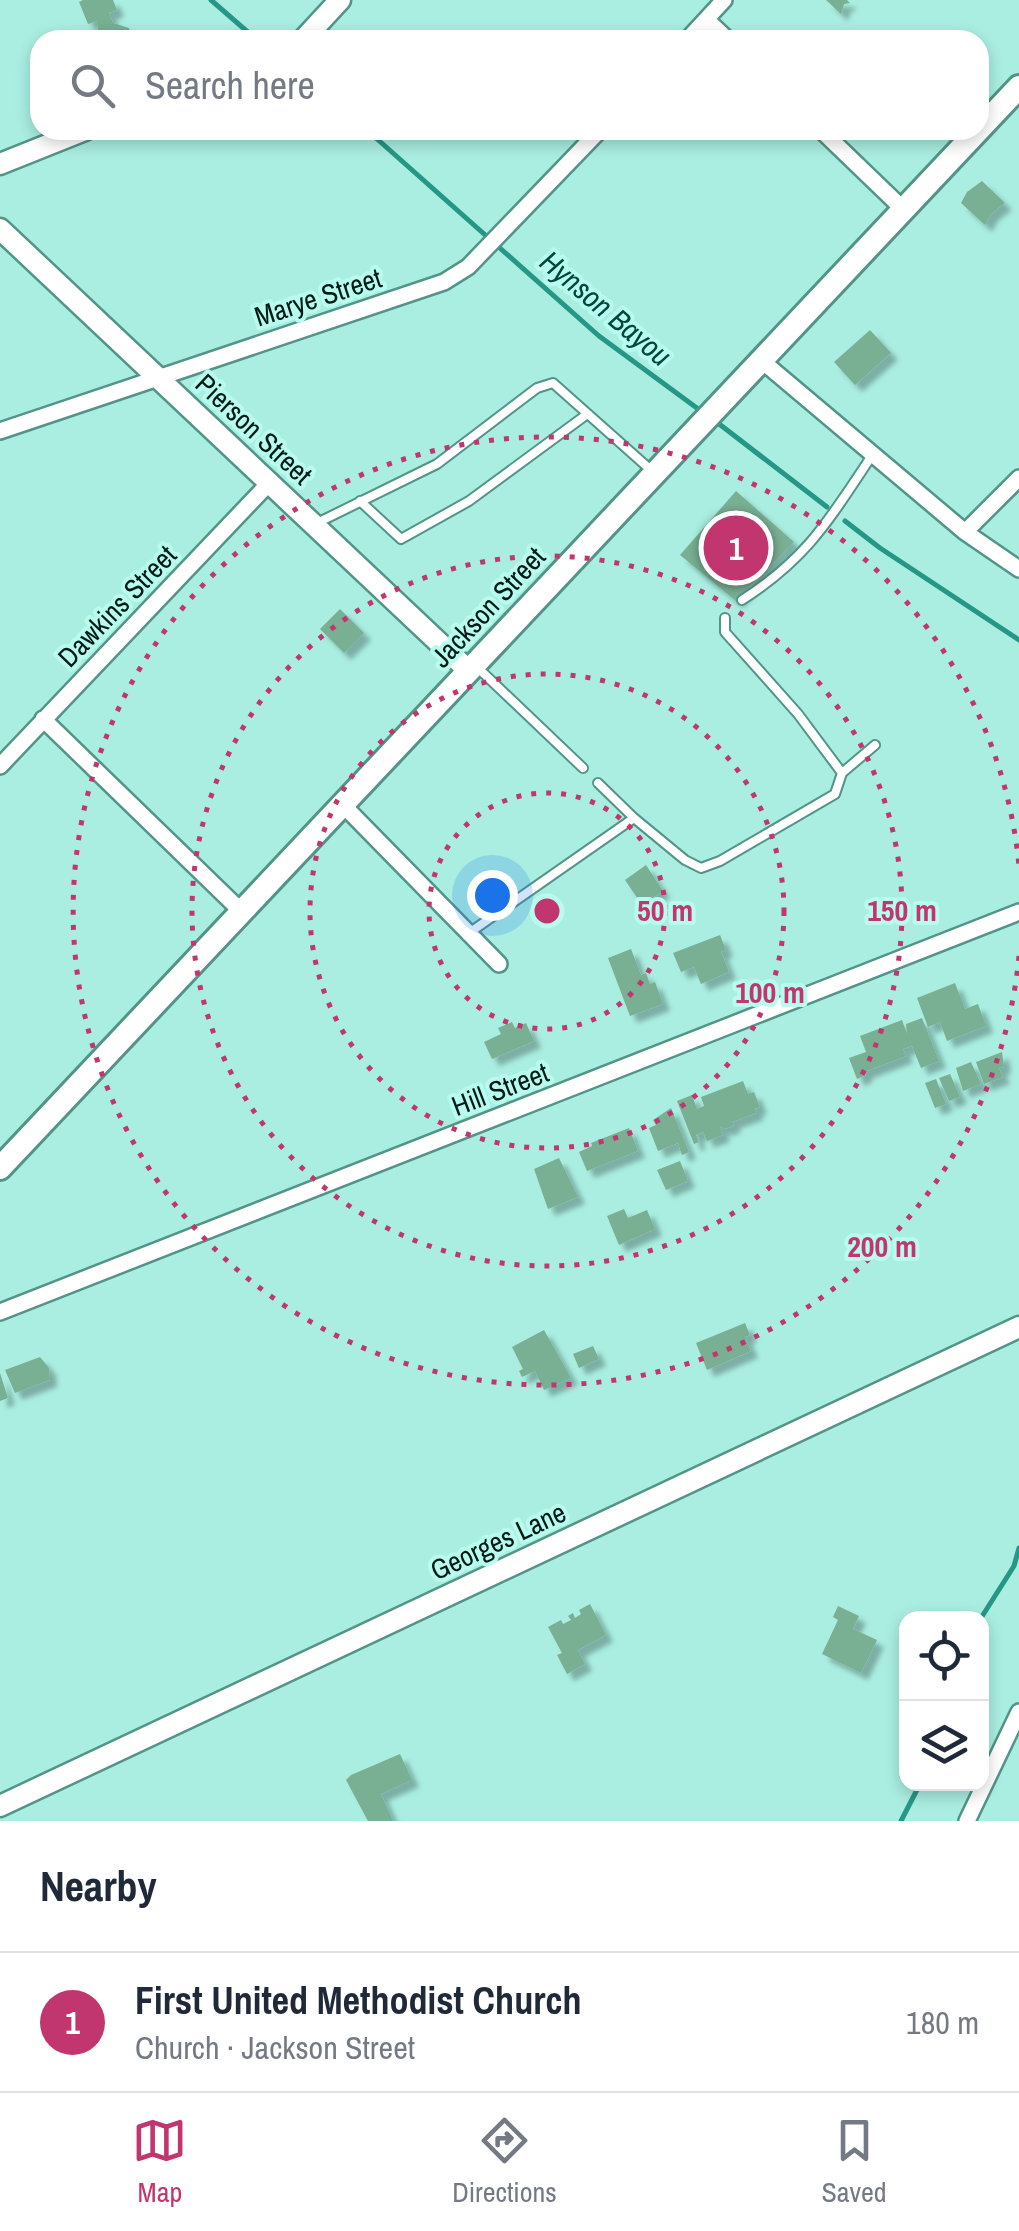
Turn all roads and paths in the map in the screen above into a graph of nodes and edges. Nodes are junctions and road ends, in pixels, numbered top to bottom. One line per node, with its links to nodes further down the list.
1 (340, 0): 4 (street)
2 (724, 0): 3 (street)
3 (707, 20): 5 (street); 6 (street)
4 (312, 30)
5 (698, 30)
6 (718, 30)
7 (1019, 88): 8 (main road, Jackson Street)
8 (989, 120)
9 (60, 140): 13 (street)
10 (590, 140): 17 (street, Marye Street)
11 (831, 140): 14 (street)
12 (970, 140): 14 (main road, Jackson Street)
13 (0, 164)
14 (904, 210): 16 (main road, Jackson Street)
15 (0, 229): 17 (street, Pierson Street)
16 (762, 361): 20 (street); 21 (main road, Jackson Street)
17 (156, 377): 19 (street, Marye Street); 23 (street, Pierson Street)
18 (586, 415): 21 (lane); 24 (lane); 24 (lane)
19 (0, 431)
20 (872, 454): 26 (street); 28 (lane)
21 (654, 472): 30 (main road, Jackson Street)
22 (1019, 478): 26 (street)
23 (271, 482): 25 (street, Pierson Street); 31 (street, Dawkins Street)
24 (360, 500): 25 (lane)
25 (315, 524): 30 (street, Pierson Street)
26 (965, 532): 27 (street)
27 (1019, 569)
28 (742, 600)
29 (725, 618): 35 (lane)
30 (472, 668): 34 (lane); 37 (main road, Jackson Street)
31 (43, 719): 33 (street, Dawkins Street); 39 (street)
32 (875, 745): 35 (lane)
33 (0, 766)
34 (583, 768)
35 (842, 773): 38 (lane)
36 (598, 783): 38 (lane)
37 (344, 806): 39 (main road, Jackson Street); 41 (street)
38 (634, 818): 41 (lane)
39 (242, 912): 43 (main road, Jackson Street)
40 (1019, 912): 44 (street, Hill Street)
41 (469, 934): 42 (street)
42 (499, 964)
43 (0, 1168)
44 (0, 1312)
45 (1019, 1326): 48 (street, Georges Lane)
46 (1019, 1712): 47 (street)
47 (1012, 1743): 49 (street)
48 (0, 1806)
49 (967, 1821)

